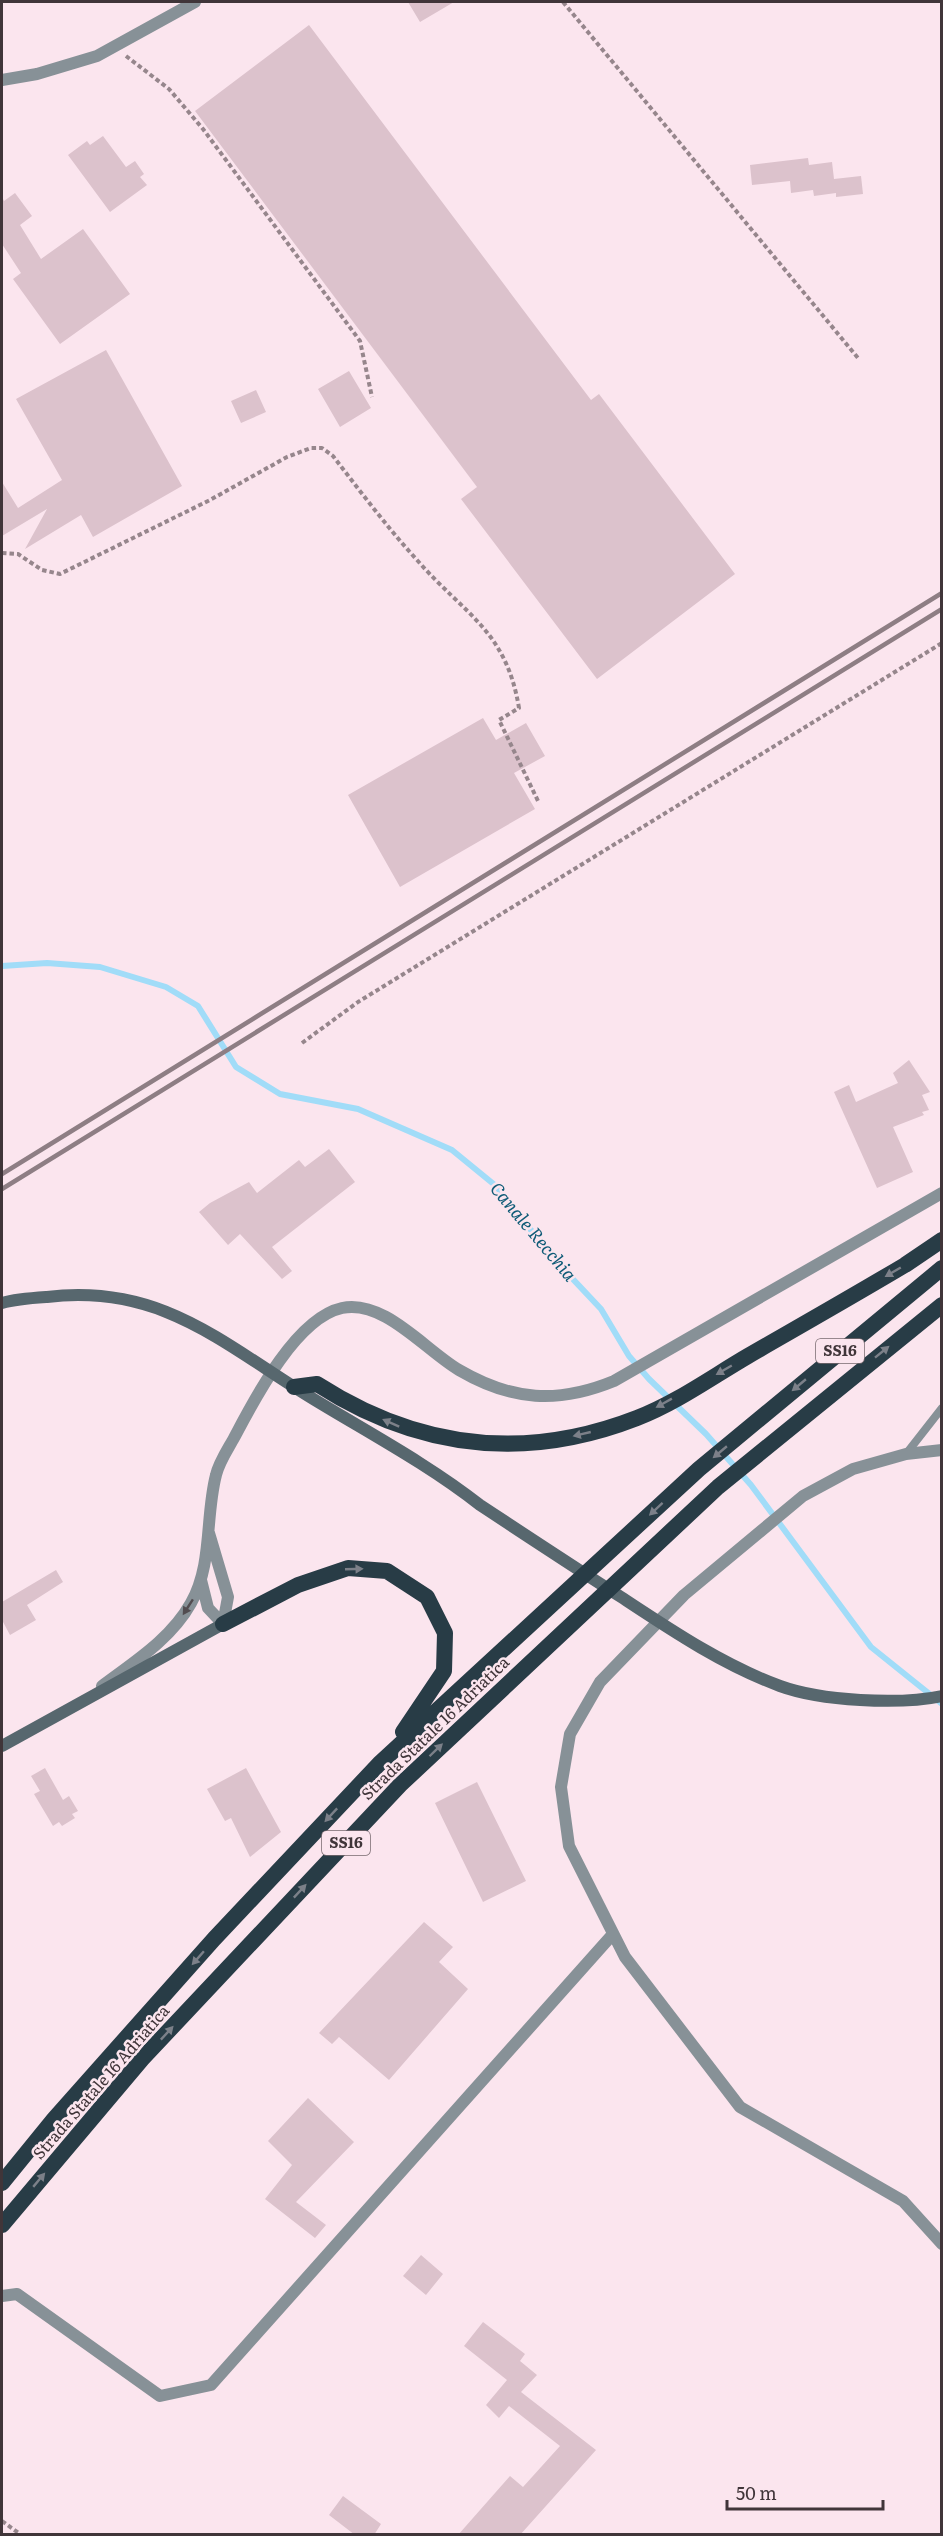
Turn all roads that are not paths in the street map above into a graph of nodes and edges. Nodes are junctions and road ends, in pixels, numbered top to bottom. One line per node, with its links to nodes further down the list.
1 (195, 2): 2 (street)
2 (2, 80)
3 (942, 1193): 12 (street)
4 (942, 1240): 8 (highway, one-way to 8)
5 (942, 1268): 18 (highway, Strada Statale 16 Adriatica / SS16, one-way to 18)
6 (2, 1303): 8 (main road)
7 (942, 1305): 21 (highway, Strada Statale 16 Adriatica / SS16, one-way to 7)
8 (294, 1387): 16 (main road)
9 (942, 1407): 11 (lane)
10 (942, 1450): 11 (street)
11 (906, 1454): 19 (street)
12 (209, 1531): 13 (street); 14 (street)
13 (201, 1580): 14 (street); 15 (street, one-way to 15)
14 (223, 1624): 15 (main road); 18 (highway, one-way to 18)
15 (93, 1694): 17 (main road)
16 (942, 1696)
17 (2, 1746)
18 (379, 1764): 20 (highway, Strada Statale 16 Adriatica / SS16, one-way to 20)
19 (613, 1934): 22 (street); 23 (street)
20 (2, 2183)
21 (2, 2225)
22 (942, 2244)
23 (2, 2296)

